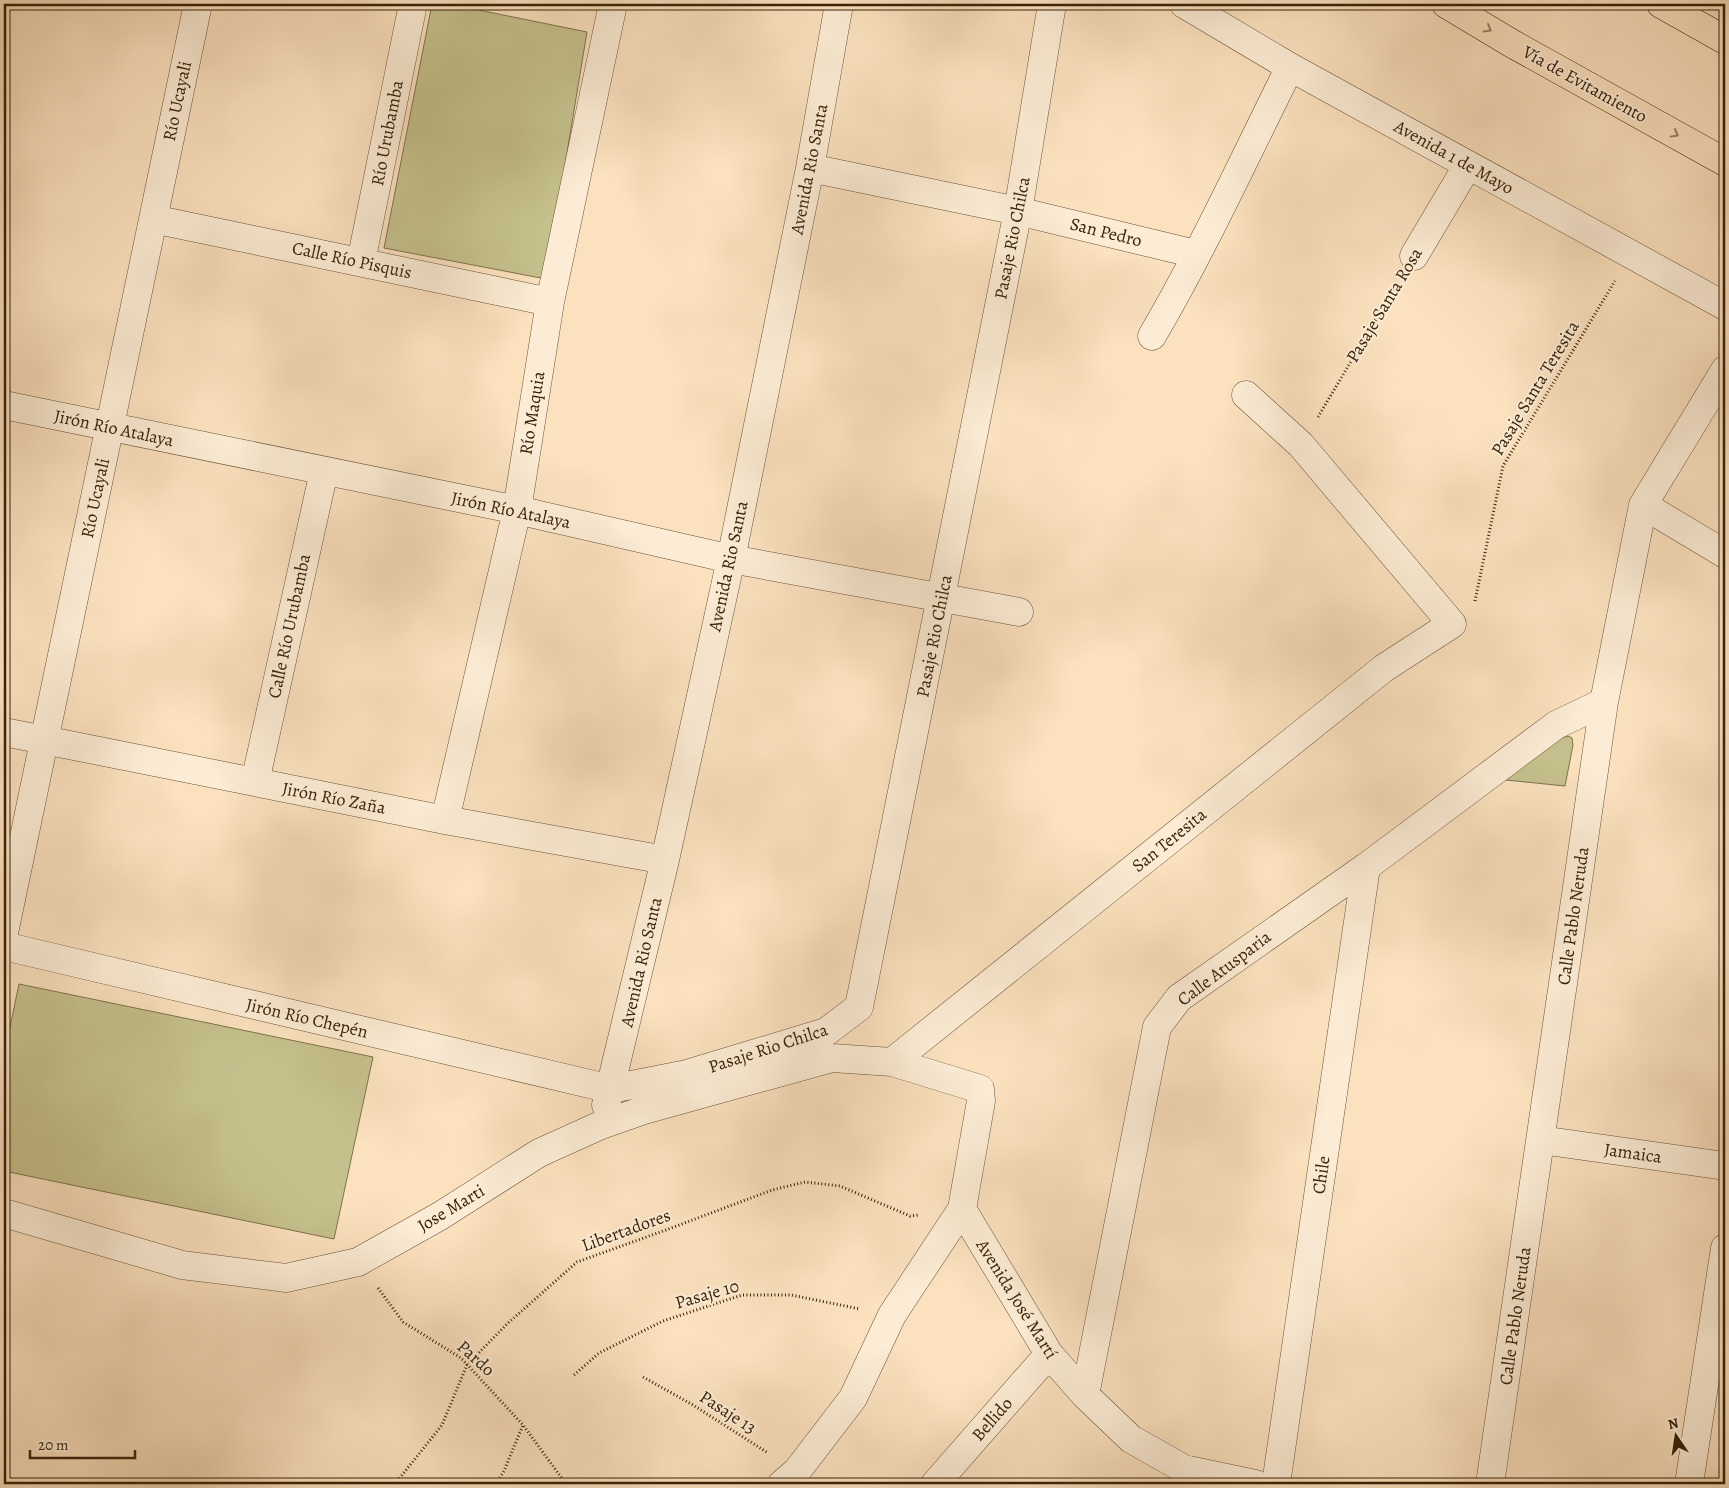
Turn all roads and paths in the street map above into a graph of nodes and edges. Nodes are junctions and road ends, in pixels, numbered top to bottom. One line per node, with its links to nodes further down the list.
1 (198, 4): 15 (street, Río Ucayali)
2 (413, 4): 19 (street, Río Urubamba)
3 (613, 4): 20 (street, Río Maquia)
4 (839, 4): 13 (street, Avenida Rio Santa)
5 (1052, 4): 14 (street, Pasaje Rio Chilca)
6 (1184, 4): 10 (street, Avenida 1 de Mayo)
7 (1446, 4): 11 (highway, Vía de Evitamiento, one-way to 11)
8 (1661, 4): 9 (highway)
9 (1725, 40)
10 (1290, 67): 12 (street, Avenida 1 de Mayo); 16 (street)
11 (1725, 162)
12 (1468, 165): 17 (street, Avenida 1 de Mayo); 18 (street, Pasaje Santa Rosa)
13 (810, 168): 14 (street, San Pedro); 32 (street, Avenida Rio Santa)
14 (1018, 210): 16 (street, San Pedro); 33 (street, Pasaje Rio Chilca)
15 (153, 219): 19 (street, Calle Río Pisquis); 26 (street, Río Ucayali)
16 (1196, 254): 22 (street)
17 (1632, 255): 21 (street, Avenida 1 de Mayo); 35 (path, Pasaje Santa Teresita)
18 (1414, 256): 27 (path, Pasaje Santa Rosa)
19 (361, 262): 20 (street, Calle Río Pisquis)
20 (550, 302): 30 (street, Río Maquia)
21 (1725, 306)
22 (1152, 336)
23 (1725, 370): 29 (street, Calle Pablo Neruda)
24 (1246, 395): 27 (street)
25 (4, 405): 26 (street, Jirón Río Atalaya)
26 (110, 426): 28 (street, Jirón Río Atalaya); 38 (street, Río Ucayali)
27 (1301, 445): 35 (street)
28 (324, 471): 30 (street, Jirón Río Atalaya); 39 (street, Calle Río Urubamba)
29 (1643, 505): 31 (street); 36 (street, Calle Pablo Neruda)
30 (517, 510): 32 (street, Jirón Río Atalaya); 40 (street, Río Maquia)
31 (1725, 554)
32 (730, 559): 33 (street, Jirón Río Atalaya); 41 (street, Avenida Rio Santa)
33 (941, 598): 34 (street, Jirón Río Atalaya); 46 (street, Pasaje Rio Chilca)
34 (1018, 612)
35 (1452, 624): 45 (street, San Teresita)
36 (1604, 702): 42 (street, Calle Atusparia); 48 (street, Calle Pablo Neruda)
37 (4, 732): 38 (street, Jirón Río Zaña)
38 (44, 740): 39 (street, Jirón Río Zaña); 43 (street, Río Ucayali)
39 (255, 782): 40 (street, Jirón Río Zaña)
40 (444, 820): 41 (street, Jirón Río Zaña)
41 (665, 860): 46 (street, Avenida Rio Santa)
42 (1366, 867): 60 (street, Calle Atusparia); 69 (street, Chile)
43 (4, 933)
44 (4, 946): 46 (street, Jirón Río Chepén)
45 (892, 1062): 47 (street, Jose Marti); 50 (street, Jose Marti)
46 (611, 1089): 47 (street, Avenida Rio Santa)
47 (601, 1125): 53 (street, Jose Marti)
48 (1541, 1140): 49 (street, Jamaica); 70 (street, Calle Pablo Neruda)
49 (1725, 1166)
50 (962, 1209): 54 (street); 55 (street, Avenida José Martí); 56 (path, Libertadores)
51 (4, 1213): 53 (street, Jose Marti)
52 (1725, 1248): 57 (street)
53 (358, 1262): 56 (path, Pardo)
54 (892, 1315): 58 (path, Pasaje 10); 63 (street)
55 (1049, 1354): 60 (street, Avenida José Martí); 67 (street, Bellido)
56 (467, 1365): 61 (path, Pardo); 64 (path, Libertadores)
57 (1716, 1371): 71 (street)
58 (574, 1375)
59 (642, 1376): 63 (path, Pasaje 13)
60 (1085, 1395): 62 (street, Avenida José Martí)
61 (523, 1425): 65 (path); 66 (path, Pardo)
62 (1177, 1476): 68 (street, Avenida José Martí)
63 (789, 1478)
64 (395, 1484)
65 (496, 1484)
66 (566, 1484)
67 (935, 1484)
68 (1255, 1484)
69 (1276, 1484)
70 (1490, 1484)
71 (1689, 1484)

